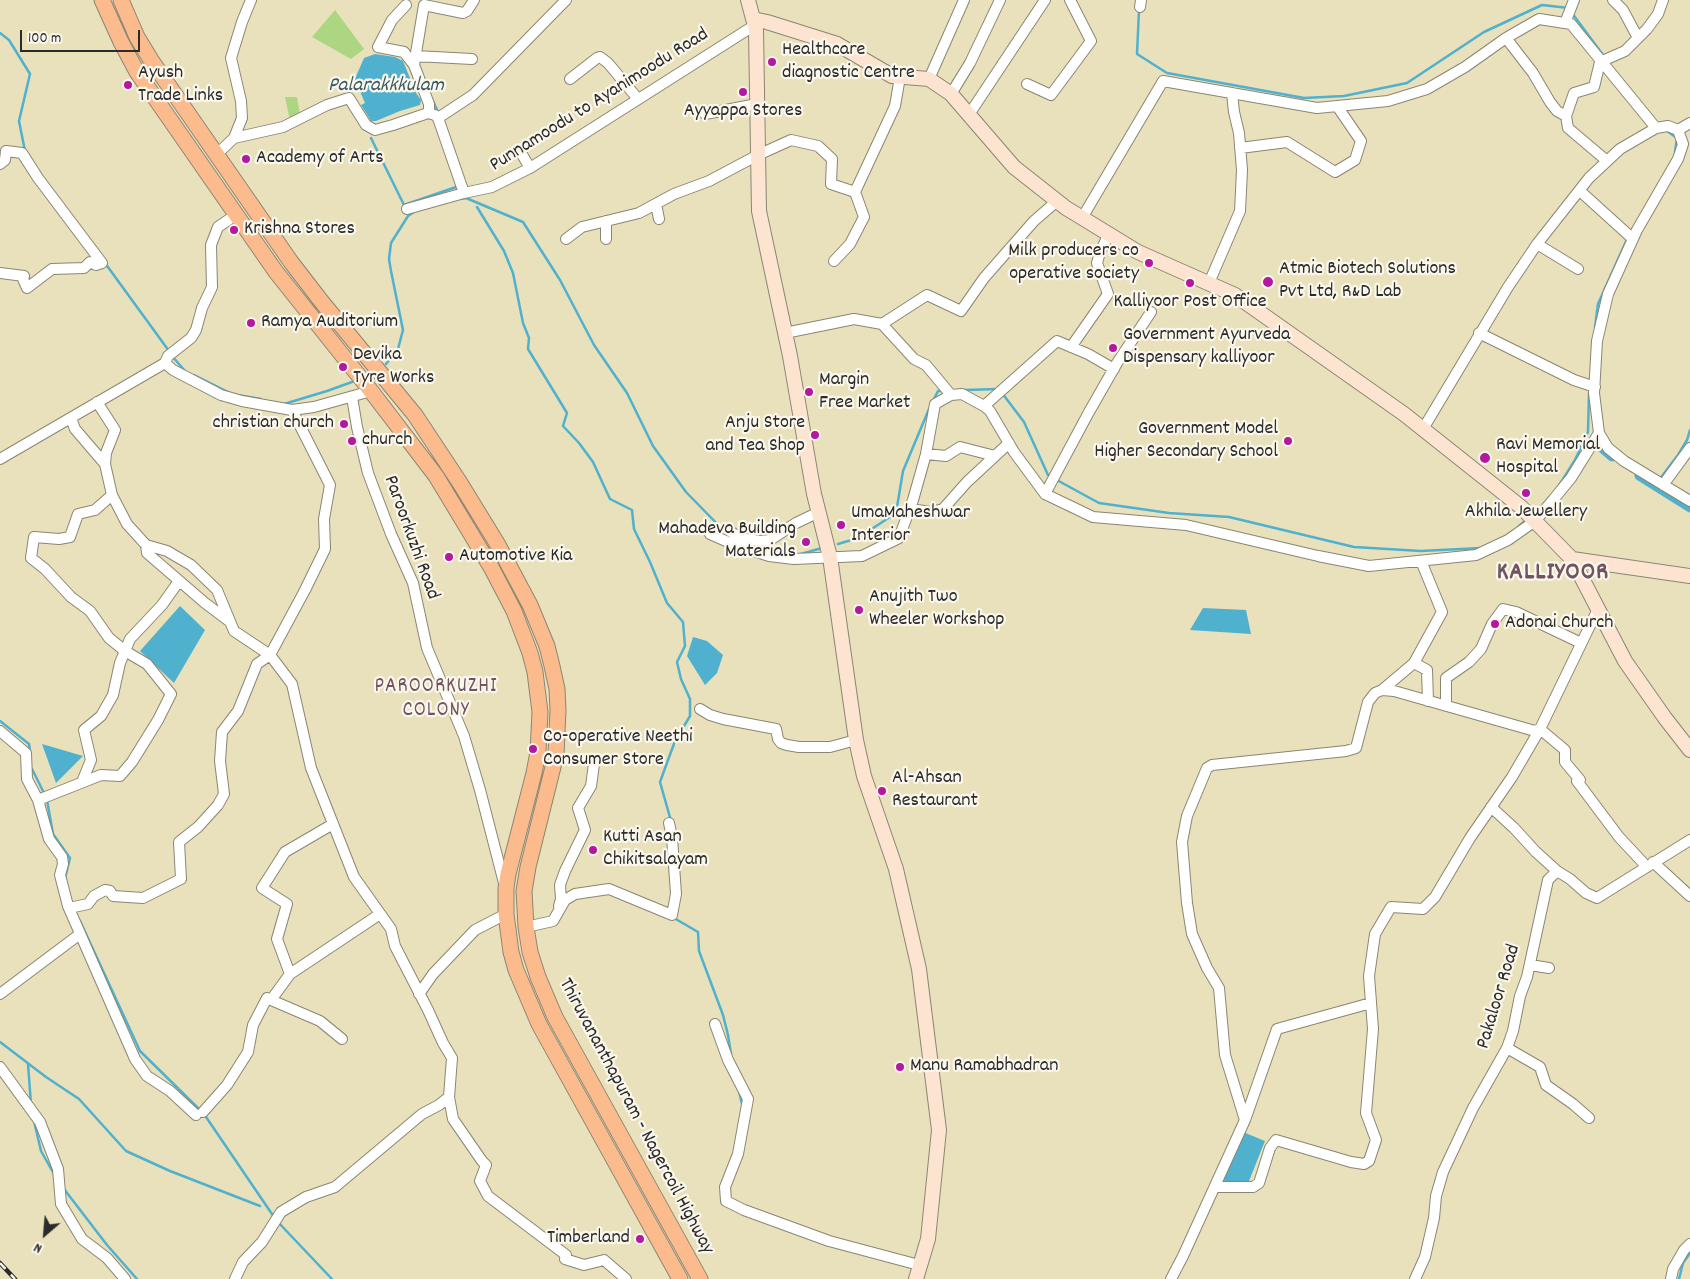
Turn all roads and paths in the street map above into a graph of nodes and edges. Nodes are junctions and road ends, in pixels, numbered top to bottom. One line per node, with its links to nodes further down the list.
1 (102, 0): 53 (main road, Thiruvananthapuram - Nagercoil Highway)
2 (121, 0): 42 (main road, Thiruvananthapuram - Nagercoil Highway)
3 (251, 0): 39 (street)
4 (474, 0): 21 (street)
5 (964, 0): 23 (street)
6 (1000, 0): 27 (street)
7 (1045, 0): 33 (street)
8 (1070, 0): 25 (street)
9 (1574, 0): 16 (street)
10 (1613, 0): 18 (street)
11 (1663, 0): 18 (street)
12 (564, 1): 35 (street)
13 (749, 1): 15 (main road)
14 (406, 5): 21 (street)
15 (754, 22): 22 (main road); 28 (street, Punnamoodu to Ayanimoodu Road); 29 (main road)
16 (1565, 23): 17 (street); 20 (street)
17 (1506, 38): 30 (street); 34 (street)
18 (1638, 38): 20 (street)
19 (472, 60): 21 (street)
20 (1604, 60): 34 (street); 37 (street)
21 (415, 61): 31 (street)
22 (900, 77): 23 (main road); 48 (street)
23 (929, 79): 27 (main road)
24 (570, 80): 28 (street)
25 (1027, 84)
26 (1232, 93): 30 (street); 40 (street); 54 (street)
27 (951, 94): 33 (main road)
28 (638, 99): 46 (street, Punnamoodu to Ayanimoodu Road)
29 (757, 104): 32 (street); 43 (main road)
30 (1338, 106): 40 (street)
31 (428, 112): 35 (street); 39 (street)
32 (705, 114)
33 (968, 116): 50 (main road)
34 (1566, 116): 44 (street)
35 (440, 117): 49 (street)
36 (1690, 123): 38 (street)
37 (1656, 128): 38 (street); 44 (street)
38 (1678, 130): 58 (street)
39 (234, 138): 42 (street)
40 (1240, 148): 65 (street)
41 (520, 151): 46 (street)
42 (217, 154): 133 (main road, Thiruvananthapuram - Nagercoil Highway)
43 (758, 155): 48 (street); 51 (street); 68 (main road)
44 (1607, 161): 47 (street)
45 (0, 164): 64 (street)
46 (530, 168): 49 (street, Punnamoodu to Ayanimoodu Road)
47 (1580, 190): 58 (street); 61 (street)
48 (855, 192): 62 (street)
49 (464, 193): 52 (street, Punnamoodu to Ayanimoodu Road)
50 (1057, 201): 54 (main road); 67 (street)
51 (656, 204): 55 (street); 56 (street)
52 (408, 209)
53 (237, 214): 71 (street); 74 (main road, Thiruvananthapuram - Nagercoil Highway)
54 (1082, 218): 57 (main road)
55 (659, 219)
56 (606, 221): 59 (street); 60 (street)
57 (1109, 234): 65 (main road); 70 (street)
58 (1630, 236): 73 (street)
59 (566, 238)
60 (606, 239)
61 (1537, 244): 63 (street); 69 (street)
62 (834, 261)
63 (1578, 269)
64 (0, 273)
65 (1210, 283): 81 (main road)
66 (1151, 312): 72 (street)
67 (882, 324): 68 (street); 75 (street)
68 (785, 333): 94 (main road)
69 (1479, 334): 73 (street); 81 (street)
70 (1071, 347): 72 (street); 78 (street)
71 (170, 356): 77 (street); 79 (street)
72 (1114, 368): 90 (street)
73 (1591, 386): 82 (street)
74 (371, 391): 76 (street); 127 (main road, Thiruvananthapuram - Nagercoil Highway)
75 (950, 394): 78 (street); 85 (street)
76 (352, 397): 79 (street); 127 (street, Paroorkuzhi Road)
77 (98, 402): 80 (street); 88 (street)
78 (984, 406): 83 (street)
79 (292, 410): 108 (street)
80 (71, 418): 87 (street); 88 (street)
81 (1423, 430): 95 (main road)
82 (1599, 433): 89 (street); 95 (street)
83 (1009, 443): 86 (street); 90 (street)
84 (1690, 448): 89 (street)
85 (926, 454): 86 (street); 93 (street)
86 (995, 456): 93 (street)
87 (0, 459)
88 (104, 464): 91 (street)
89 (1663, 485): 92 (street)
90 (1045, 494): 101 (street)
91 (112, 495): 98 (street); 107 (street)
92 (1690, 501)
93 (910, 509): 99 (street)
94 (819, 512): 96 (street); 99 (main road)
95 (1535, 521): 100 (main road); 101 (street)
96 (731, 532)
97 (710, 534): 99 (street)
98 (146, 545): 103 (street); 105 (street)
99 (830, 557): 116 (main road)
100 (1572, 559): 102 (main road); 104 (main road)
101 (1421, 561): 109 (street)
102 (1690, 576)
103 (179, 581): 105 (street); 107 (street)
104 (1598, 610): 106 (street); 117 (main road)
105 (230, 622): 108 (street)
106 (1580, 643): 112 (street); 114 (street)
107 (125, 651): 119 (street); 119 (street)
108 (270, 656): 123 (street); 129 (street)
109 (1414, 663): 110 (street); 111 (street)
110 (1382, 690): 111 (street); 148 (street)
111 (1428, 701): 112 (street)
112 (1446, 706): 114 (street)
113 (700, 709): 116 (street)
114 (1540, 729): 121 (street); 125 (street)
115 (0, 731): 120 (street)
116 (856, 740): 151 (main road)
117 (1690, 750)
118 (594, 764): 132 (street)
119 (82, 782): 120 (street)
120 (38, 800): 129 (street)
121 (1491, 807): 126 (street); 141 (street)
122 (669, 823): 132 (street)
123 (333, 824): 130 (street); 137 (street)
124 (1690, 840): 125 (street)
125 (1650, 865): 126 (street); 128 (street)
126 (1557, 871): 135 (street, Pakaloor Road)
127 (506, 888): 131 (main road, Thiruvananthapuram - Nagercoil Highway)
128 (1690, 896)
129 (69, 908): 134 (street)
130 (380, 914): 137 (street); 139 (street)
131 (506, 914): 139 (street); 152 (main road, Thiruvananthapuram - Nagercoil Highway)
132 (553, 921): 133 (street)
133 (526, 927): 156 (main road, Thiruvananthapuram - Nagercoil Highway)
134 (80, 934): 138 (street); 140 (street)
135 (1530, 965): 136 (street); 144 (street, Pakaloor Road)
136 (1549, 968)
137 (290, 974): 140 (street)
138 (0, 994)
139 (419, 994): 146 (street)
140 (271, 1000): 143 (street)
141 (1371, 1003): 148 (street); 149 (street)
142 (715, 1024): 151 (street)
143 (342, 1039)
144 (1507, 1048): 147 (street); 159 (street, Pakaloor Road)
145 (0, 1067): 153 (street)
146 (449, 1097): 154 (street); 155 (street)
147 (1589, 1118)
148 (1245, 1120): 149 (street)
149 (1215, 1187): 158 (street)
150 (1690, 1244): 160 (street)
151 (919, 1265): 157 (main road)
152 (676, 1278)
153 (125, 1279)
154 (236, 1279)
155 (626, 1279)
156 (700, 1279)
157 (916, 1279)
158 (1171, 1279)
159 (1416, 1279)
160 (1671, 1279)

